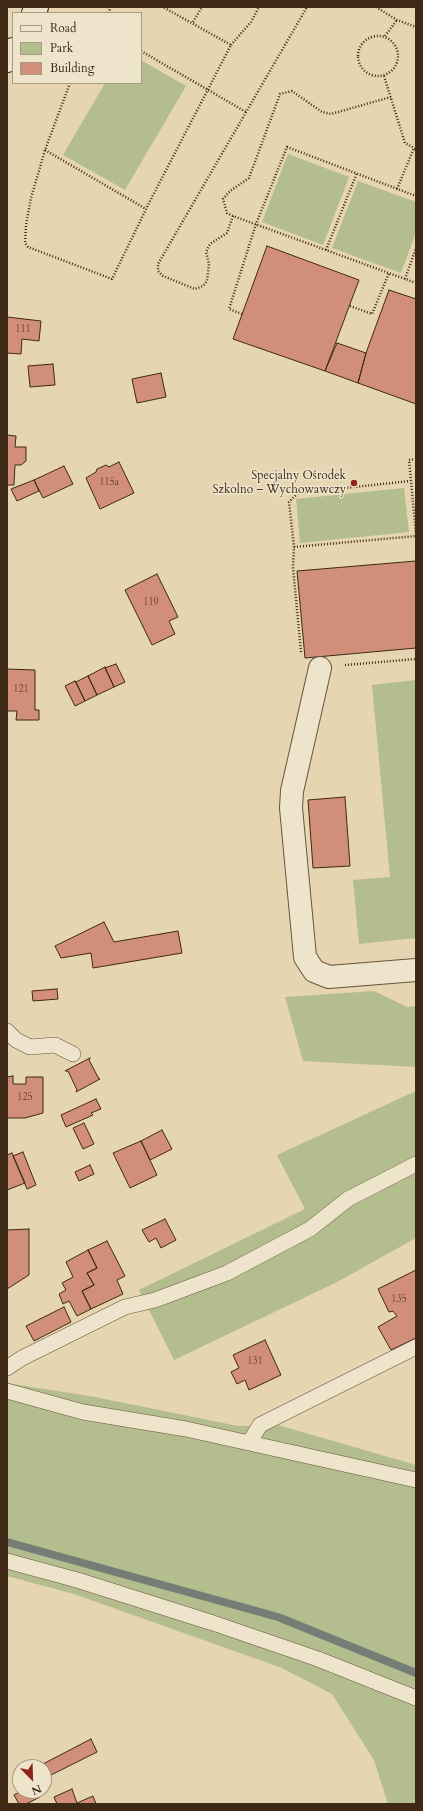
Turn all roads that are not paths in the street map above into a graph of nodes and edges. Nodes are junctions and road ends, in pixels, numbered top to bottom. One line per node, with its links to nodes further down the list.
1 (12, 51): 2 (street)
2 (7, 61)
3 (320, 668): 4 (street)
4 (416, 970)
5 (7, 1031): 6 (lane)
6 (73, 1054)
7 (416, 1164): 9 (lane)
8 (416, 1347): 11 (lane)
9 (7, 1368)
10 (7, 1391): 11 (lane)
11 (249, 1443): 12 (lane)
12 (416, 1480)
13 (7, 1561): 14 (lane)
14 (416, 1698)

